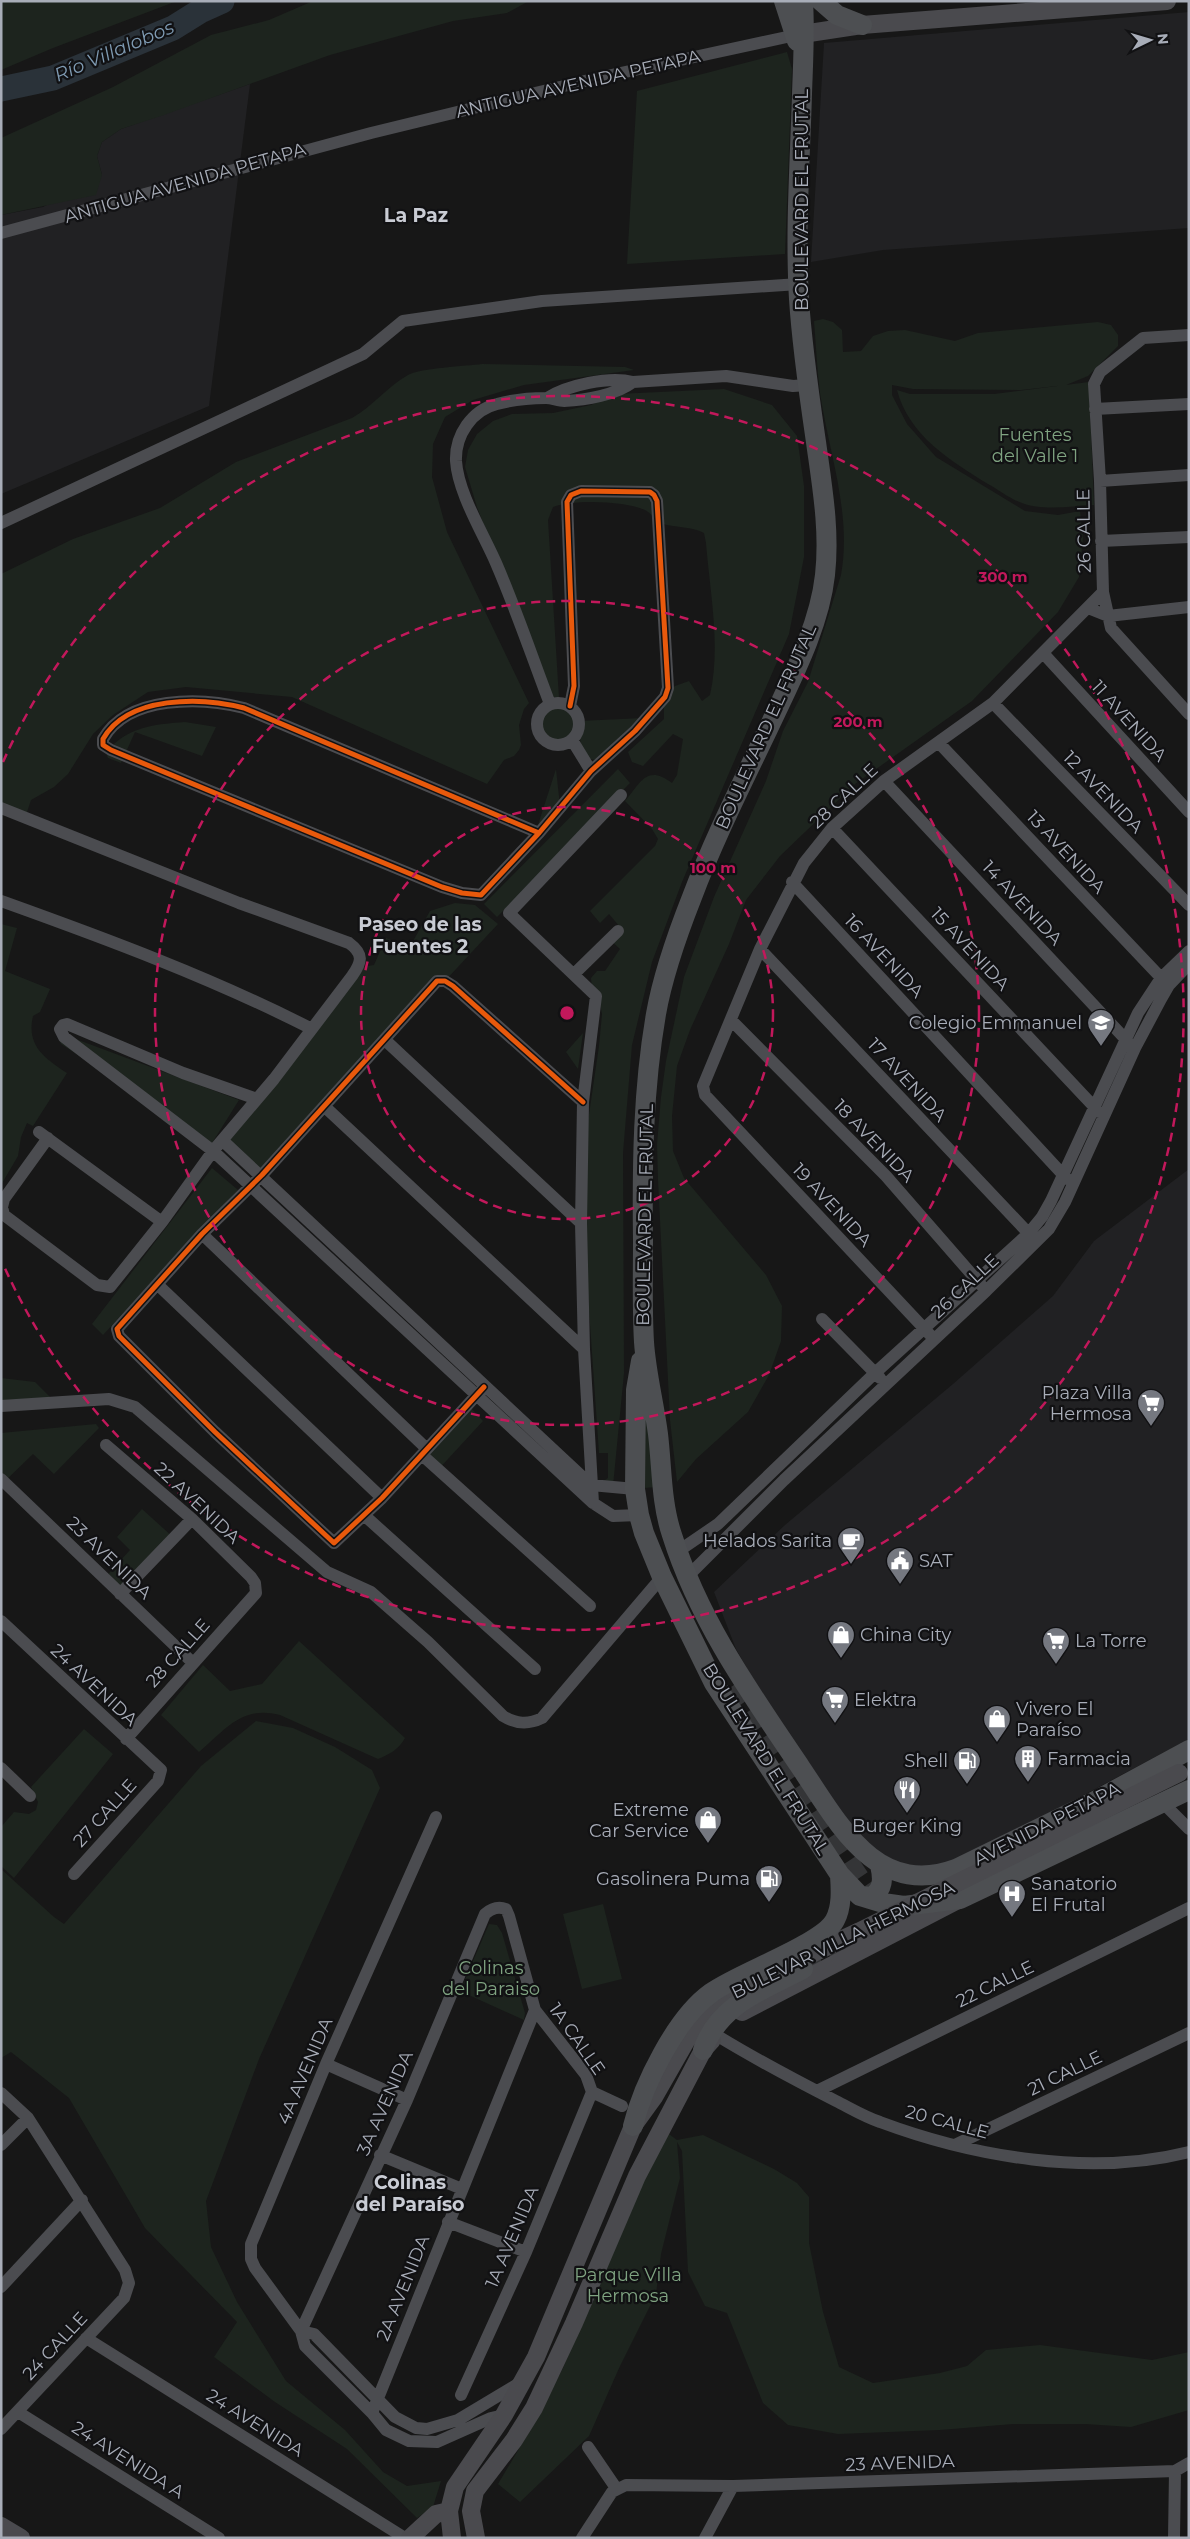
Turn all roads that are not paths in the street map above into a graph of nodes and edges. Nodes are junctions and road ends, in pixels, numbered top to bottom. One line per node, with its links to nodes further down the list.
1 (784, 1): 6 (main road, BOULEVARD EL FRUTAL)
2 (803, 1): 6 (main road, BOULEVARD EL FRUTAL)
3 (820, 1): 5 (main road)
4 (1167, 1): 5 (main road, ANTIGUA AVENIDA PETAPA)
5 (862, 25): 6 (main road, ANTIGUA AVENIDA PETAPA)
6 (800, 34): 7 (street, ANTIGUA AVENIDA PETAPA); 8 (main road, BOULEVARD EL FRUTAL)
7 (1, 233)
8 (799, 284): 10 (main road, BOULEVARD EL FRUTAL); 15 (street)
9 (1189, 335): 12 (street, 26 CALLE)
10 (807, 385): 24 (street); 71 (main road, BOULEVARD EL FRUTAL)
11 (1189, 404): 12 (street)
12 (1095, 409): 14 (street, 26 CALLE)
13 (1189, 475): 14 (street)
14 (1100, 481): 17 (street, 26 CALLE)
15 (1, 523)
16 (1189, 536): 17 (street)
17 (1101, 541): 18 (street, 26 CALLE)
18 (1102, 592): 20 (street, 28 CALLE); 21 (street, 26 CALLE)
19 (1189, 607): 21 (street)
20 (1088, 608): 21 (street); 22 (street, 28 CALLE)
21 (1108, 616): 26 (street, 26 CALLE)
22 (1043, 653): 23 (street, 28 CALLE); 33 (street, 11 AVENIDA)
23 (992, 703): 28 (street, 28 CALLE); 38 (street, 12 AVENIDA)
24 (550, 704): 25 (street); 27 (street)
25 (570, 706): 27 (street); 29 (street)
26 (1189, 714)
27 (572, 740): 29 (street)
28 (939, 743): 30 (street, 28 CALLE); 44 (street, 13 AVENIDA)
29 (591, 771): 35 (street)
30 (884, 781): 34 (street, 28 CALLE); 48 (street, 14 AVENIDA)
31 (620, 795): 43 (street)
32 (1, 808): 46 (street)
33 (1189, 812)
34 (832, 828): 36 (street, 28 CALLE); 54 (street, 15 AVENIDA)
35 (539, 833): 35 (street)
36 (792, 882): 40 (street, 28 CALLE); 57 (street, 16 AVENIDA)
37 (1, 902): 46 (street)
38 (1189, 905)
39 (618, 931): 43 (street)
40 (760, 949): 45 (street, 28 CALLE); 64 (street, 17 AVENIDA)
41 (1189, 951): 44 (street, 26 CALLE)
42 (1189, 964): 44 (street, 26 CALLE)
43 (574, 974): 52 (street)
44 (1165, 982): 48 (street, 26 CALLE); 49 (street, 26 CALLE)
45 (731, 1020): 50 (street, 28 CALLE); 65 (street, 18 AVENIDA)
46 (312, 1029): 51 (street)
47 (385, 1040): 52 (street); 53 (street); 62 (street)
48 (1125, 1040): 49 (street, 14 AVENIDA); 54 (street, 26 CALLE)
49 (1135, 1048): 54 (street, 26 CALLE)
50 (705, 1094): 69 (street, 19 AVENIDA)
51 (258, 1099): 55 (street); 56 (street)
52 (583, 1102): 62 (street)
53 (324, 1106): 58 (street); 72 (street)
54 (1098, 1112): 57 (street, 26 CALLE); 59 (street, 26 CALLE)
55 (222, 1140): 56 (street); 58 (street)
56 (213, 1151): 60 (street); 61 (street)
57 (1062, 1174): 59 (street, 16 AVENIDA); 64 (street, 26 CALLE)
58 (262, 1175): 60 (street); 75 (street)
59 (1072, 1184): 64 (street, 26 CALLE)
60 (251, 1186): 63 (street); 75 (street)
61 (162, 1222): 61 (street)
62 (581, 1223): 72 (street)
63 (202, 1234): 66 (street); 78 (street)
64 (1032, 1238): 65 (street, 26 CALLE); 67 (street, 26 CALLE)
65 (976, 1280): 67 (street, 18 AVENIDA); 69 (street, 26 CALLE)
66 (158, 1285): 82 (street); 85 (street)
67 (986, 1291): 70 (street, 26 CALLE)
68 (822, 1319): 73 (street)
69 (925, 1329): 70 (street, 19 AVENIDA); 73 (street, 26 CALLE)
70 (934, 1339): 74 (street, 26 CALLE)
71 (644, 1344): 81 (main road, BOULEVARD EL FRUTAL); 87 (main road, BOULEVARD EL FRUTAL)
72 (584, 1349): 80 (street)
73 (875, 1373): 74 (street); 88 (street, 26 CALLE)
74 (885, 1384): 89 (street, 26 CALLE)
75 (480, 1391): 78 (street); 80 (street); 83 (street)
76 (2, 1408): 90 (street)
77 (106, 1444): 86 (street, 22 AVENIDA)
78 (424, 1452): 82 (street); 93 (street)
79 (1, 1479): 92 (street, 23 AVENIDA)
80 (591, 1485): 81 (street); 83 (street)
81 (636, 1489): 84 (main road, BOULEVARD EL FRUTAL); 87 (main road)
82 (382, 1498): 85 (street)
83 (593, 1503): 84 (street)
84 (639, 1515): 90 (main road, BOULEVARD EL FRUTAL)
85 (364, 1516): 97 (street)
86 (192, 1519): 91 (street, 22 AVENIDA); 92 (street)
87 (669, 1528): 88 (main road, BOULEVARD EL FRUTAL)
88 (677, 1552): 89 (main road, BOULEVARD EL FRUTAL)
89 (687, 1576): 95 (main road, BOULEVARD EL FRUTAL)
90 (662, 1577): 110 (main road, BOULEVARD EL FRUTAL)
91 (257, 1591): 96 (street, 28 CALLE)
92 (120, 1594): 96 (street, 23 AVENIDA)
93 (590, 1606)
94 (1, 1621): 99 (street, 24 AVENIDA)
95 (711, 1628): 98 (main road); 108 (main road, BOULEVARD EL FRUTAL)
96 (192, 1662): 99 (street, 28 CALLE)
97 (535, 1669)
98 (731, 1687)
99 (126, 1738): 102 (street, 24 AVENIDA)
100 (1189, 1750): 111 (main road, AVENIDA PETAPA)
101 (1, 1768): 104 (street)
102 (161, 1775): 109 (street, 27 CALLE)
103 (1186, 1777): 105 (main road, AVENIDA PETAPA); 128 (main road, BULEVAR VILLA HERMOSA, bridge)
104 (30, 1796)
105 (1163, 1803): 107 (street); 113 (main road, AVENIDA PETAPA)
106 (436, 1817): 121 (street, 4A AVENIDA)
107 (1189, 1829)
108 (880, 1865): 111 (main road, BOULEVARD EL FRUTAL); 112 (main road)
109 (74, 1874)
110 (840, 1875): 112 (main road, BOULEVARD EL FRUTAL); 128 (main road)
111 (929, 1876): 114 (main road)
112 (860, 1896): 114 (main road)
113 (960, 1899): 114 (main road); 120 (main road, BULEVAR VILLA HERMOSA)
114 (935, 1903)
115 (1189, 1908): 123 (street, 22 CALLE)
116 (485, 1914): 118 (street, 1A CALLE); 125 (street, 3A AVENIDA)
117 (803, 1969): 120 (main road)
118 (535, 2010): 122 (street, 1A CALLE); 133 (street, 2A AVENIDA)
119 (1189, 2033): 129 (street, 21 CALLE)
120 (710, 2043): 123 (street, 20 CALLE); 159 (main road, BULEVAR VILLA HERMOSA)
121 (326, 2064): 125 (street); 138 (street, 4A AVENIDA)
122 (592, 2092): 126 (street, 1A CALLE); 136 (street, 1A AVENIDA)
123 (817, 2092): 129 (street, 20 CALLE)
124 (1, 2093): 127 (street)
125 (407, 2100): 132 (street, 3A AVENIDA)
126 (622, 2106)
127 (28, 2118): 130 (street); 134 (street)
128 (636, 2122): 140 (main road, BULEVAR VILLA HERMOSA)
129 (957, 2144): 131 (street, 20 CALLE)
130 (1, 2145)
131 (1189, 2152)
132 (380, 2156): 133 (street); 138 (street, 3A AVENIDA)
133 (462, 2189): 135 (street, 2A AVENIDA)
134 (82, 2200): 137 (street); 139 (street, 24 CALLE)
135 (448, 2222): 136 (street); 142 (street, 2A AVENIDA)
136 (526, 2252): 141 (street, 1A AVENIDA)
137 (1, 2287)
138 (301, 2331): 142 (street, 4A AVENIDA); 144 (street, 4A AVENIDA)
139 (86, 2338): 143 (street, 24 CALLE); 156 (street, 24 AVENIDA)
140 (523, 2381): 142 (street, 4A AVENIDA); 145 (main road, BULEVAR VILLA HERMOSA)
141 (461, 2395)
142 (378, 2398): 144 (street, 2A AVENIDA)
143 (18, 2412): 146 (street, 24 CALLE); 155 (street, 24 AVENIDA A)
144 (372, 2413): 145 (street, 4A AVENIDA)
145 (504, 2415): 152 (main road, BULEVAR VILLA HERMOSA)
146 (1, 2429)
147 (588, 2448): 151 (street)
148 (1189, 2464): 149 (street, 23 AVENIDA)
149 (1175, 2471): 150 (street, 23 AVENIDA); 162 (street)
150 (734, 2486): 151 (street, 23 AVENIDA); 161 (street)
151 (614, 2490): 160 (street)
152 (449, 2511): 157 (main road); 158 (main road, BULEVAR VILLA HERMOSA)
153 (1, 2526): 154 (main road)
154 (21, 2538)
155 (219, 2538)
156 (405, 2538)
157 (410, 2538)
158 (452, 2538)
159 (476, 2538)
160 (582, 2538)
161 (705, 2538)
162 (1174, 2538)

